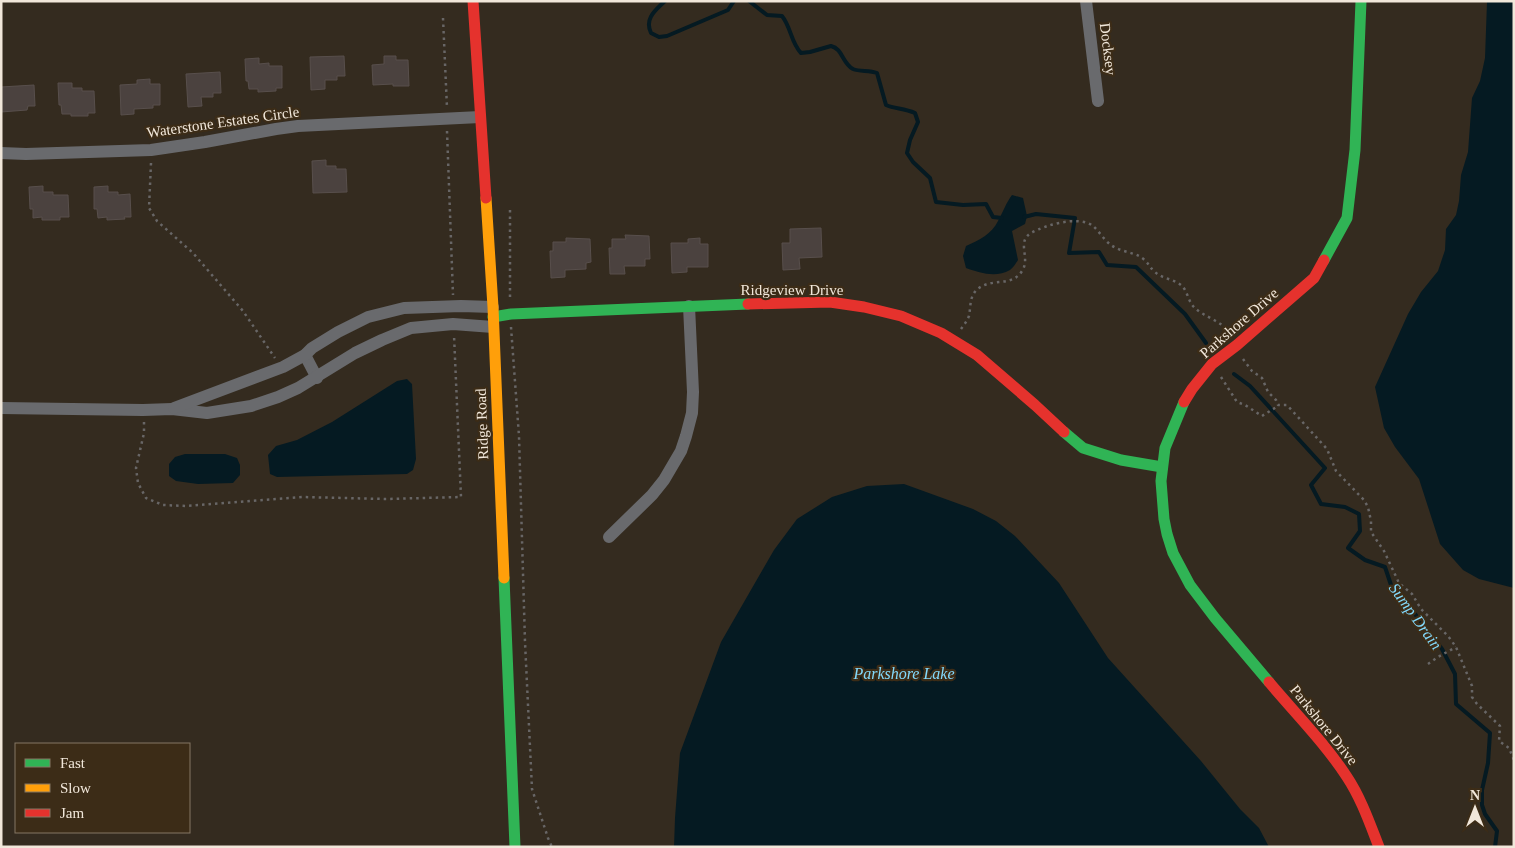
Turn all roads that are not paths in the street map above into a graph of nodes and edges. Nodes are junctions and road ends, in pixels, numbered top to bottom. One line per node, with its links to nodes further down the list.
1 (473, 1): 5 (street, Ridge Road)
2 (1086, 1): 4 (street, Docksey)
3 (1361, 1): 13 (street, Parkshore Drive)
4 (1098, 101)
5 (480, 117): 6 (street, Waterstone Estates Circle); 8 (street, Ridge Road)
6 (1, 153)
7 (689, 306): 8 (street, Ridgeview Drive); 13 (street, Ridgeview Drive); 14 (street)
8 (493, 317): 9 (street); 10 (street); 15 (street, Ridge Road)
9 (304, 355): 10 (street); 12 (street)
10 (317, 378): 12 (street)
11 (1, 408): 12 (street)
12 (172, 409)
13 (1162, 467): 16 (street, Parkshore Drive)
14 (609, 537)
15 (515, 847)
16 (1379, 847)

